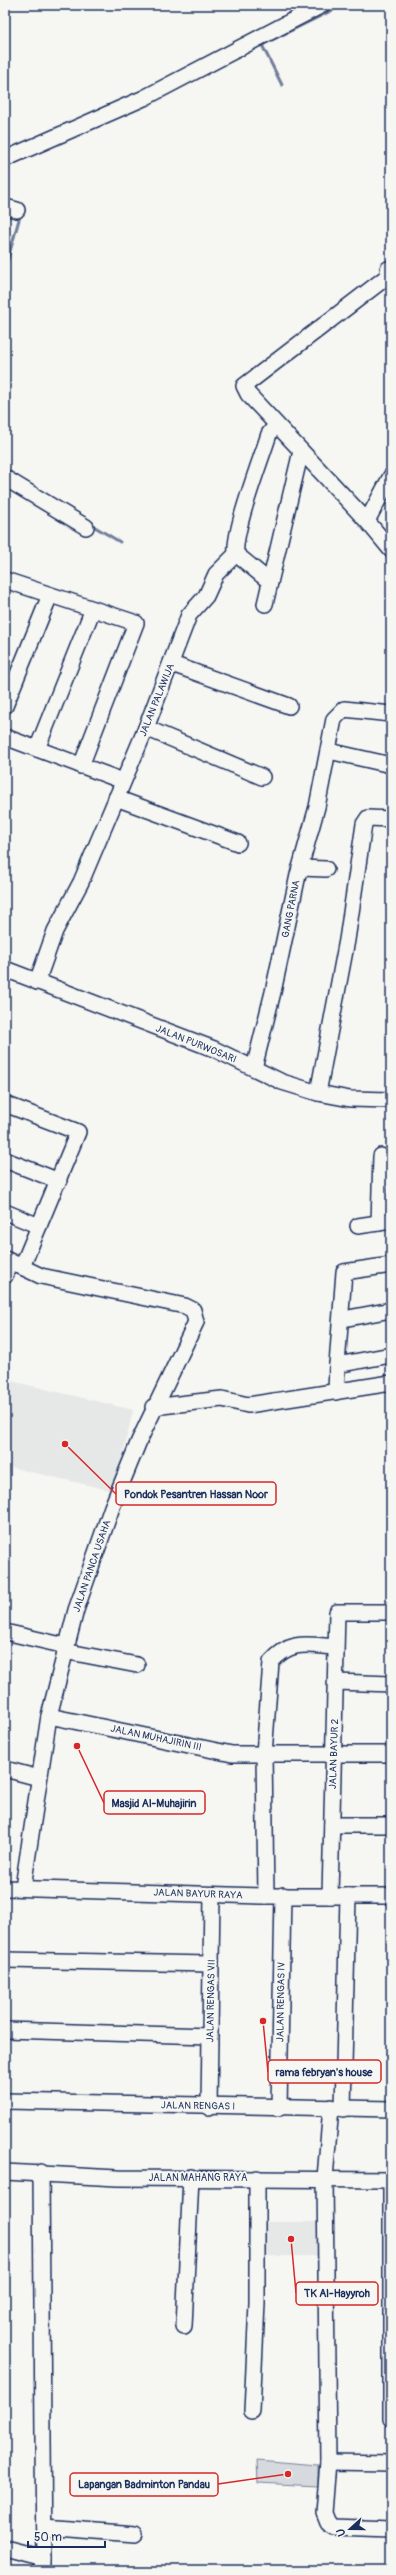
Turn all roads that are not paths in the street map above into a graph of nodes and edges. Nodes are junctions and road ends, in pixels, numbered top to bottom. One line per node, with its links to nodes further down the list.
1 (322, 5): 2 (street)
2 (5, 159)
3 (388, 269): 4 (street)
4 (276, 425): 5 (street); 11 (street)
5 (301, 451): 8 (street); 13 (street)
6 (391, 476): 8 (street)
7 (5, 478): 9 (street)
8 (367, 521): 10 (street)
9 (86, 527)
10 (391, 550)
11 (236, 554): 13 (street); 17 (street, JALAN PALAWIJA)
12 (5, 580): 14 (street)
13 (270, 582): 15 (street)
14 (50, 595): 16 (street); 18 (street)
15 (265, 604)
16 (93, 609): 23 (street); 26 (street)
17 (172, 664): 19 (street); 21 (street, JALAN PALAWIJA)
18 (5, 706)
19 (289, 706)
20 (391, 714): 24 (street, GANG PARNA)
21 (146, 728): 27 (street); 28 (street, JALAN PALAWIJA)
22 (5, 737): 23 (street)
23 (37, 749): 26 (street)
24 (329, 751): 25 (street); 32 (street, GANG PARNA)
25 (391, 765)
26 (81, 766): 28 (street)
27 (262, 777)
28 (123, 782): 29 (street, JALAN PALAWIJA)
29 (116, 798): 31 (street); 35 (street, JALAN PALAWIJA)
30 (391, 819): 37 (street)
31 (238, 842)
32 (300, 868): 33 (street); 36 (street, GANG PARNA)
33 (326, 869)
34 (5, 969): 35 (street, JALAN PURWOSARI)
35 (37, 982): 36 (street, JALAN PURWOSARI)
36 (254, 1068): 37 (street, JALAN PURWOSARI)
37 (318, 1093): 38 (street, JALAN PURWOSARI)
38 (391, 1100)
39 (5, 1104): 42 (street)
40 (381, 1156): 44 (street)
41 (5, 1160): 42 (street)
42 (59, 1181): 45 (street)
43 (5, 1212): 45 (street)
44 (385, 1222): 46 (street)
45 (39, 1226): 48 (street)
46 (358, 1226)
47 (391, 1265): 50 (street)
48 (10, 1266): 55 (street, JALAN PANCA USAHA)
49 (391, 1310): 50 (street)
50 (343, 1319): 52 (street)
51 (391, 1355): 52 (street)
52 (338, 1365): 54 (street)
53 (391, 1383): 54 (street)
54 (336, 1392): 55 (street)
55 (153, 1406): 59 (street, JALAN PANCA USAHA)
56 (391, 1612): 58 (street, JALAN BAYUR 2)
57 (5, 1632): 59 (street)
58 (335, 1647): 61 (street, JALAN BAYUR 2); 64 (street)
59 (65, 1649): 60 (street); 63 (street, JALAN PANCA USAHA)
60 (137, 1665)
61 (336, 1682): 62 (street); 65 (street, JALAN BAYUR 2)
62 (391, 1684)
63 (48, 1716): 64 (street, JALAN MUHAJIRIN III); 68 (street, JALAN PANCA USAHA)
64 (264, 1754): 65 (street, JALAN MUHAJIRIN III); 75 (street)
65 (334, 1754): 66 (street, JALAN MUHAJIRIN III); 69 (street, JALAN BAYUR 2)
66 (391, 1754)
67 (5, 1769): 68 (street)
68 (39, 1778): 72 (street, JALAN PANCA USAHA)
69 (332, 1825): 70 (street); 76 (street, JALAN BAYUR 2)
70 (391, 1825)
71 (5, 1888): 72 (street, JALAN BAYUR RAYA)
72 (23, 1888): 73 (street, JALAN BAYUR RAYA)
73 (212, 1894): 75 (street, JALAN BAYUR RAYA); 80 (street, JALAN RENGAS VII)
74 (283, 1895): 75 (street, JALAN BAYUR RAYA); 76 (street, JALAN BAYUR RAYA); 85 (street, JALAN RENGAS IV)
75 (266, 1896)
76 (330, 1896): 77 (street, JALAN BAYUR RAYA)
77 (348, 1896): 78 (street, JALAN BAYUR RAYA); 86 (street)
78 (391, 1896)
79 (5, 1960): 80 (street)
80 (211, 1964): 82 (street, JALAN RENGAS VII)
81 (5, 2030): 82 (street)
82 (210, 2036): 84 (street, JALAN RENGAS VII)
83 (5, 2101): 84 (street, JALAN RENGAS I)
84 (209, 2107): 85 (street, JALAN RENGAS I)
85 (280, 2108): 86 (street, JALAN RENGAS I)
86 (337, 2108): 87 (street, JALAN RENGAS I); 92 (street)
87 (391, 2109)
88 (5, 2172): 89 (street, JALAN MAHANG RAYA)
89 (41, 2172): 90 (street, JALAN MAHANG RAYA); 99 (street)
90 (191, 2177): 91 (street, JALAN MAHANG RAYA); 94 (street)
91 (257, 2178): 92 (street, JALAN MAHANG RAYA); 95 (street)
92 (324, 2178): 93 (street, JALAN MAHANG RAYA); 97 (street)
93 (391, 2180): 96 (street)
94 (184, 2326)
95 (252, 2411)
96 (391, 2419)
97 (328, 2462): 98 (street); 100 (street)
98 (391, 2463)
99 (44, 2527): 101 (street); 103 (street)
100 (391, 2529)
101 (135, 2534)
102 (5, 2548): 103 (street)
103 (44, 2564)

